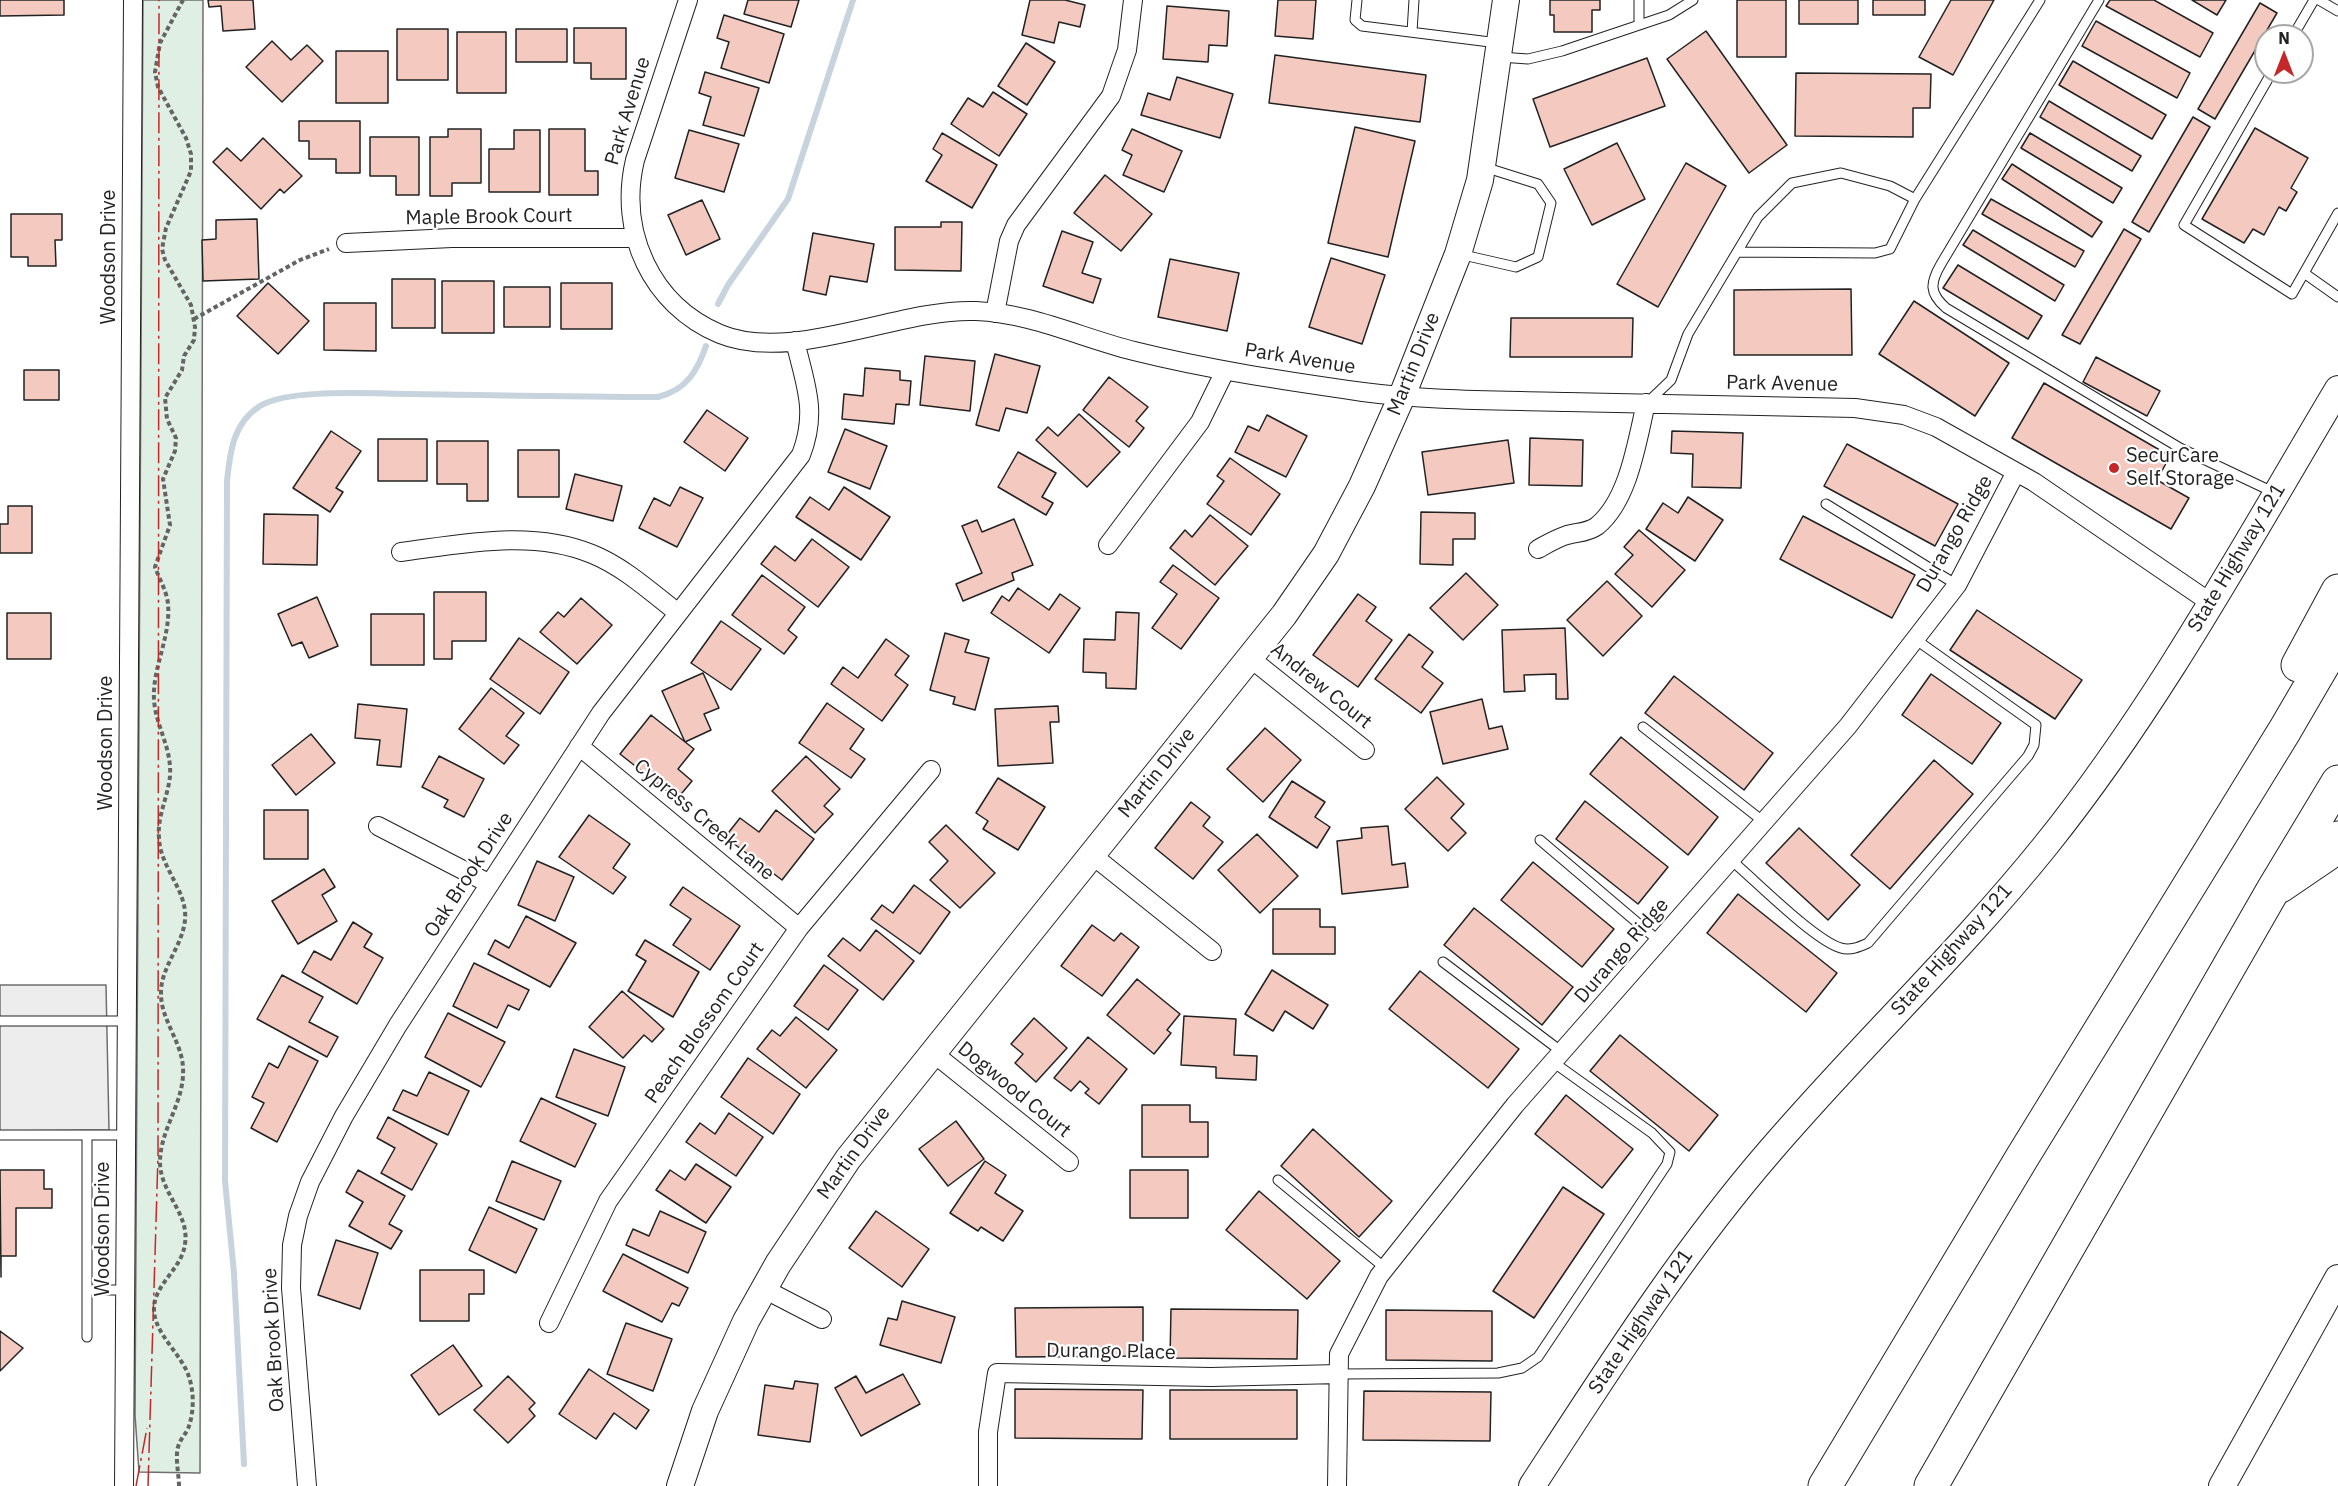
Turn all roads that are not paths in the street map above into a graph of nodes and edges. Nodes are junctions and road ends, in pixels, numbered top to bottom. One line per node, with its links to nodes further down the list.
1 (133, 0): 66 (street, Woodson Drive)
2 (688, 0): 22 (street, Park Avenue)
3 (1133, 0): 28 (street)
4 (1357, 0): 16 (lane)
5 (1414, 0): 16 (lane)
6 (1506, 0): 17 (street, Martin Drive)
7 (1639, 0): 14 (lane)
8 (1693, 0): 14 (lane)
9 (2040, 0): 20 (lane)
10 (2099, 0): 35 (lane)
11 (2314, 0): 15 (lane)
12 (2319, 0): 13 (lane)
13 (2338, 11)
14 (1639, 24): 17 (lane)
15 (2300, 24)
16 (1412, 32): 17 (lane)
17 (1499, 50): 19 (street, Martin Drive)
18 (2265, 84): 26 (lane)
19 (1482, 166): 25 (street, Martin Drive); 25 (lane)
20 (1916, 199): 24 (lane); 24 (lane)
21 (2338, 213): 26 (lane)
22 (634, 238): 23 (street, Maple Brook Court); 29 (street, Park Avenue)
23 (346, 243)
24 (1737, 252): 33 (lane)
25 (1458, 254): 32 (street, Martin Drive)
26 (2304, 273): 27 (lane)
27 (2338, 297)
28 (995, 313): 29 (street, Park Avenue); 30 (street, Park Avenue)
29 (795, 341): 43 (street, Oak Brook Drive)
30 (1225, 371): 32 (street, Park Avenue); 37 (street)
31 (2338, 389): 35 (street, State Highway 121)
32 (1402, 396): 33 (street, Park Avenue); 46 (street, Martin Drive)
33 (1646, 403): 34 (street, Park Avenue); 38 (street)
34 (2016, 472): 40 (street, Durango Ridge); 42 (street, Park Avenue)
35 (2276, 494): 42 (street, State Highway 121)
36 (1826, 504): 40 (lane)
37 (1108, 545)
38 (1538, 549)
39 (401, 552): 43 (street)
40 (1957, 585): 44 (street, Durango Ridge)
41 (2338, 591): 48 (highway)
42 (2211, 603): 88 (street, State Highway 121)
43 (678, 613): 49 (street, Oak Brook Drive)
44 (1915, 639): 53 (street, Durango Ridge); 58 (lane)
45 (2338, 639): 48 (highway)
46 (1250, 658): 50 (street, Andrew Court); 57 (street, Martin Drive)
47 (1643, 727): 53 (lane)
48 (2285, 730): 89 (highway)
49 (579, 747): 59 (street, Oak Brook Drive); 61 (street, Cypress Creek Lane)
50 (1365, 750)
51 (931, 770): 61 (street, Peach Blossom Court)
52 (2338, 782): 60 (highway)
53 (1764, 822): 58 (street, Durango Ridge)
54 (378, 826): 59 (street)
55 (2338, 838): 60 (highway)
56 (1540, 840): 62 (lane)
57 (1092, 855): 63 (street); 67 (street, Martin Drive)
58 (1731, 860): 62 (street, Durango Ridge)
59 (490, 884): 84 (street, Oak Brook Drive)
60 (2273, 890): 90 (highway)
61 (799, 928): 80 (street, Peach Blossom Court)
62 (1660, 942): 68 (street, Durango Ridge)
63 (1212, 951)
64 (1443, 962): 68 (lane)
65 (0, 1021): 66 (lane)
66 (127, 1021): 71 (street, Woodson Drive)
67 (932, 1052): 72 (street, Dogwood Court); 76 (street, Martin Drive)
68 (1558, 1057): 74 (street, Durango Ridge); 82 (lane)
69 (0, 1135): 70 (lane)
70 (87, 1135): 71 (lane); 77 (lane)
71 (126, 1135): 78 (street, Woodson Drive)
72 (1069, 1162)
73 (1278, 1180): 74 (lane)
74 (1385, 1268): 82 (street, Durango Ridge)
75 (2338, 1278): 91 (street)
76 (764, 1289): 79 (street); 85 (street, Martin Drive)
77 (88, 1290): 78 (lane); 81 (lane)
78 (125, 1290): 83 (street, Woodson Drive)
79 (822, 1319)
80 (549, 1323)
81 (87, 1337)
82 (1339, 1374): 86 (street, Durango Place); 87 (street, Durango Ridge)
83 (124, 1486)
84 (307, 1486)
85 (680, 1486)
86 (988, 1486)
87 (1337, 1486)
88 (1532, 1486)
89 (1825, 1486)
90 (1931, 1486)
91 (2222, 1486)

